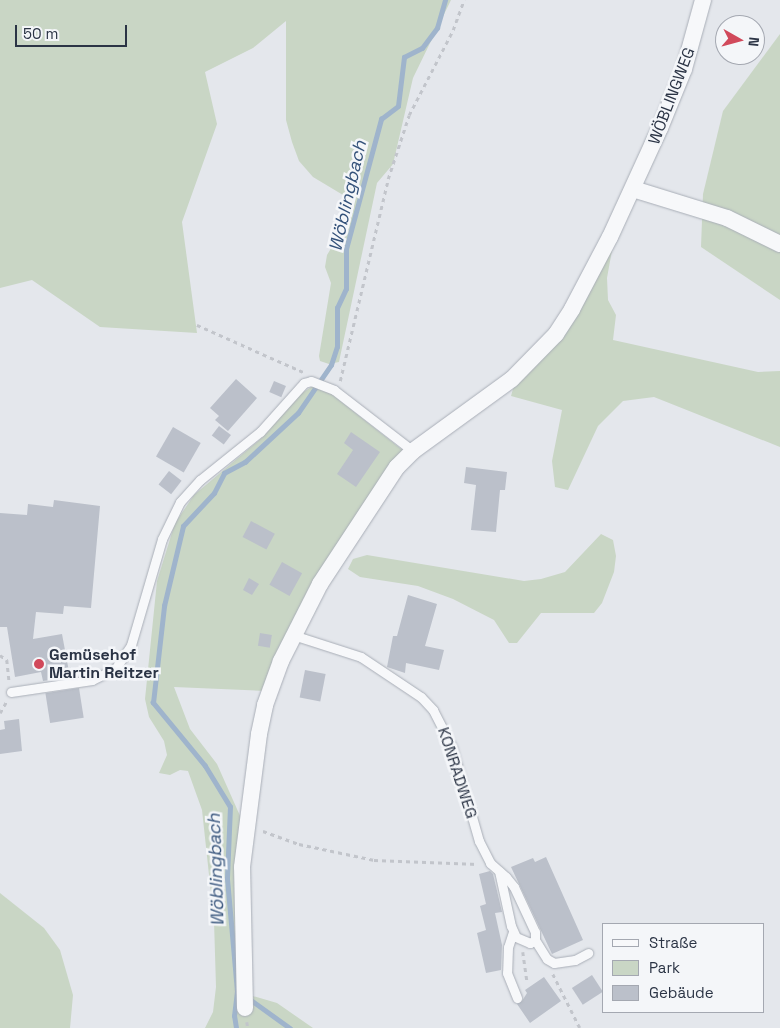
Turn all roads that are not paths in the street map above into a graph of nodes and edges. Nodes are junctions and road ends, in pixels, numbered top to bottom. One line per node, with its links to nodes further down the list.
1 (702, 0): 2 (street, WÖBLINGWEG)
2 (633, 189): 3 (street); 4 (street, WÖBLINGWEG)
3 (780, 244)
4 (413, 451): 5 (street, WÖBLINGWEG); 6 (lane)
5 (293, 635): 7 (lane, KONRADWEG); 12 (street, WÖBLINGWEG)
6 (10, 692)
7 (499, 871): 8 (lane); 9 (lane, KONRADWEG)
8 (514, 932): 9 (lane); 11 (lane)
9 (535, 940): 10 (lane, KONRADWEG)
10 (588, 953)
11 (517, 998)
12 (245, 1008)

